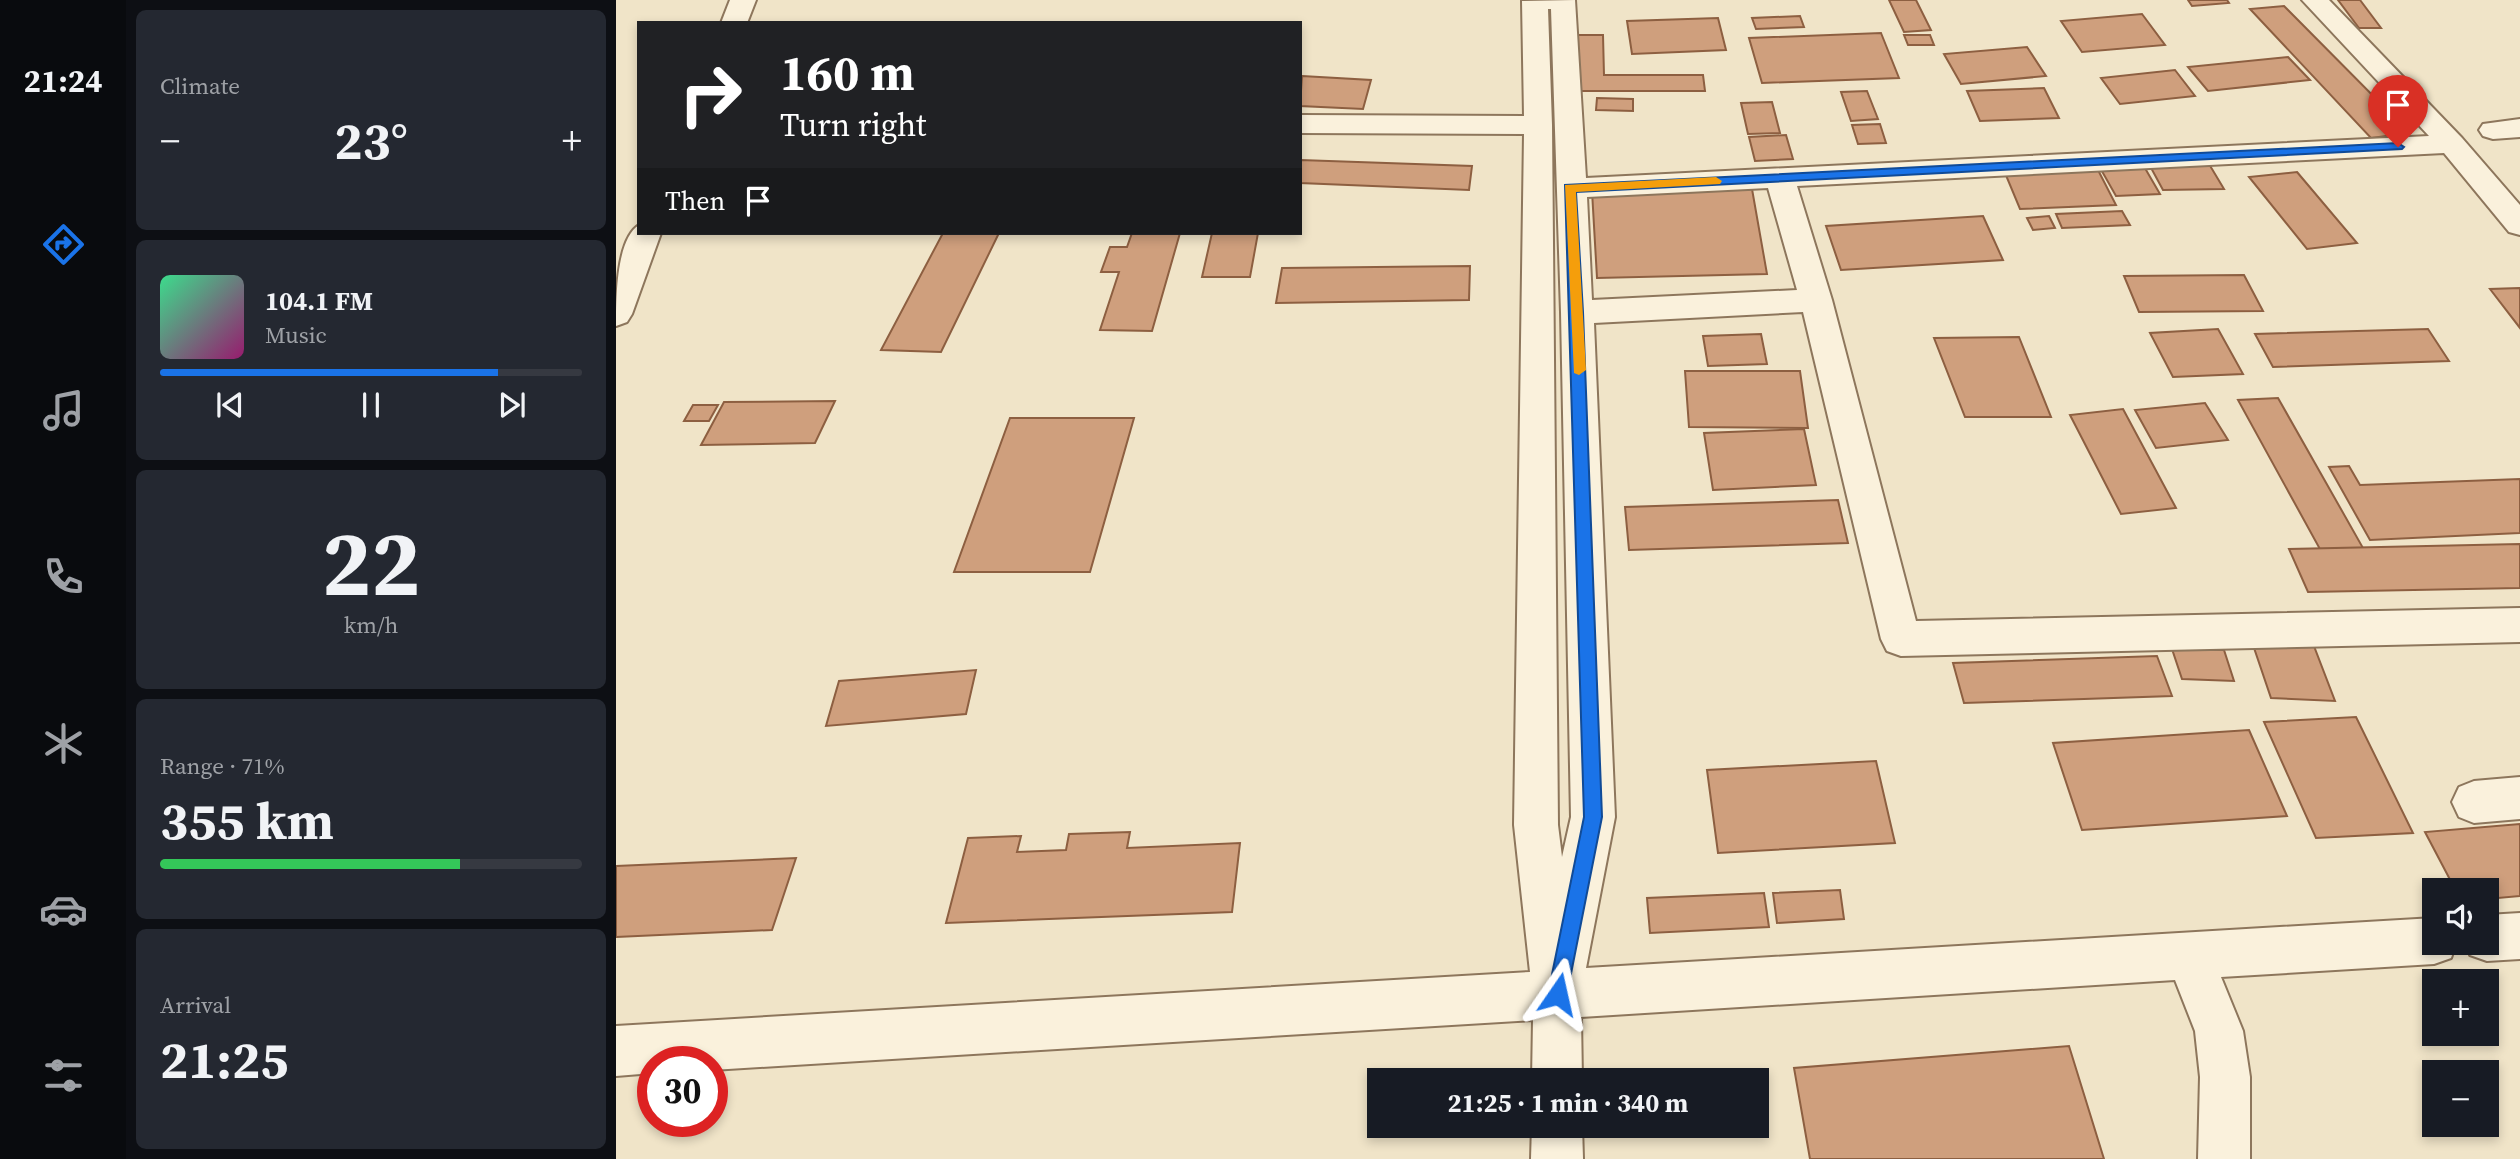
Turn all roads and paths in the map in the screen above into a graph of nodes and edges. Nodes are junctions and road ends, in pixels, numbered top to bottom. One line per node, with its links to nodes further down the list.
1 (743, 0): 3 (street)
2 (2315, 0): 6 (street)
3 (735, 21)
4 (1302, 124): 5 (street)
5 (1538, 125): 8 (street); 21 (street)
6 (2452, 144): 7 (street); 9 (street)
7 (1780, 178): 8 (street); 11 (street)
8 (1570, 188): 12 (street)
9 (2520, 225)
10 (645, 235): 13 (street)
11 (1816, 300): 12 (street); 14 (street)
12 (1577, 312): 21 (street)
13 (616, 314)
14 (2520, 625)
15 (2520, 798): 16 (street)
16 (2474, 802)
17 (2520, 936): 18 (street)
18 (2499, 937)
19 (2422, 942): 20 (street)
20 (2189, 956): 21 (street); 26 (street)
21 (1558, 994): 22 (street); 23 (street)
22 (616, 1051)
23 (1557, 1068)
24 (1557, 1138): 25 (street)
25 (1557, 1159)
26 (2224, 1159)

